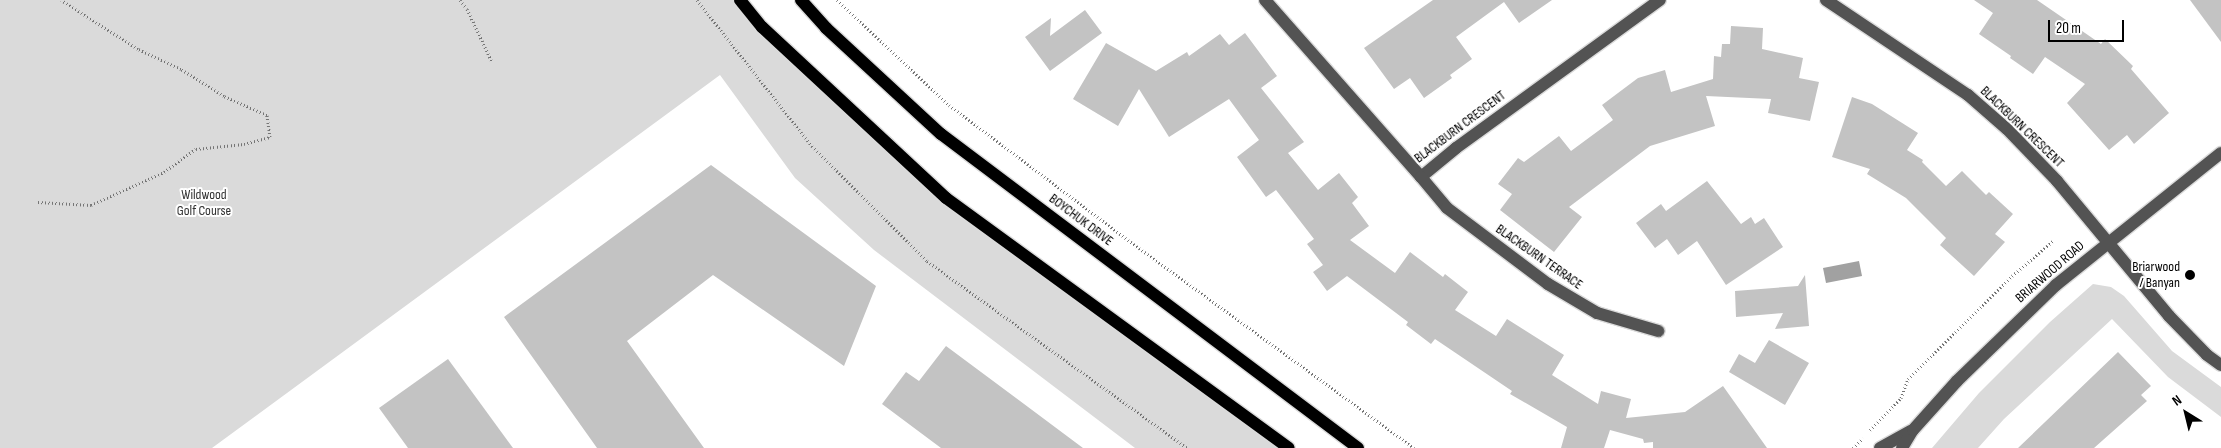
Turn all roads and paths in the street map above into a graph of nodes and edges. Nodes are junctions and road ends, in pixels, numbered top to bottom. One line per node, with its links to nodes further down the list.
1 (61, 0): 13 (path)
2 (460, 0): 10 (path)
3 (697, 0): 19 (path)
4 (740, 0): 20 (main road)
5 (801, 0): 21 (main road, BOYCHUK DRIVE)
6 (837, 0): 22 (path)
7 (1265, 0): 12 (street, BLACKBURN CRESCENT)
8 (1660, 0): 12 (street, BLACKBURN CRESCENT)
9 (1826, 0): 15 (street, BLACKBURN CRESCENT)
10 (492, 62)
11 (2221, 153): 15 (street, BRIARWOOD ROAD)
12 (1421, 177): 16 (street, BLACKBURN TERRACE)
13 (38, 202)
14 (2053, 240): 23 (path)
15 (2109, 242): 17 (street, BLACKBURN CRESCENT); 18 (street, BRIARWOOD ROAD)
16 (1658, 331)
17 (2221, 365)
18 (1914, 430): 24 (street, BRIARWOOD ROAD); 25 (street, BRIARWOOD ROAD)
19 (1187, 448)
20 (1289, 448)
21 (1358, 448)
22 (1414, 448)
23 (1852, 448)
24 (1880, 448)
25 (1902, 448)

